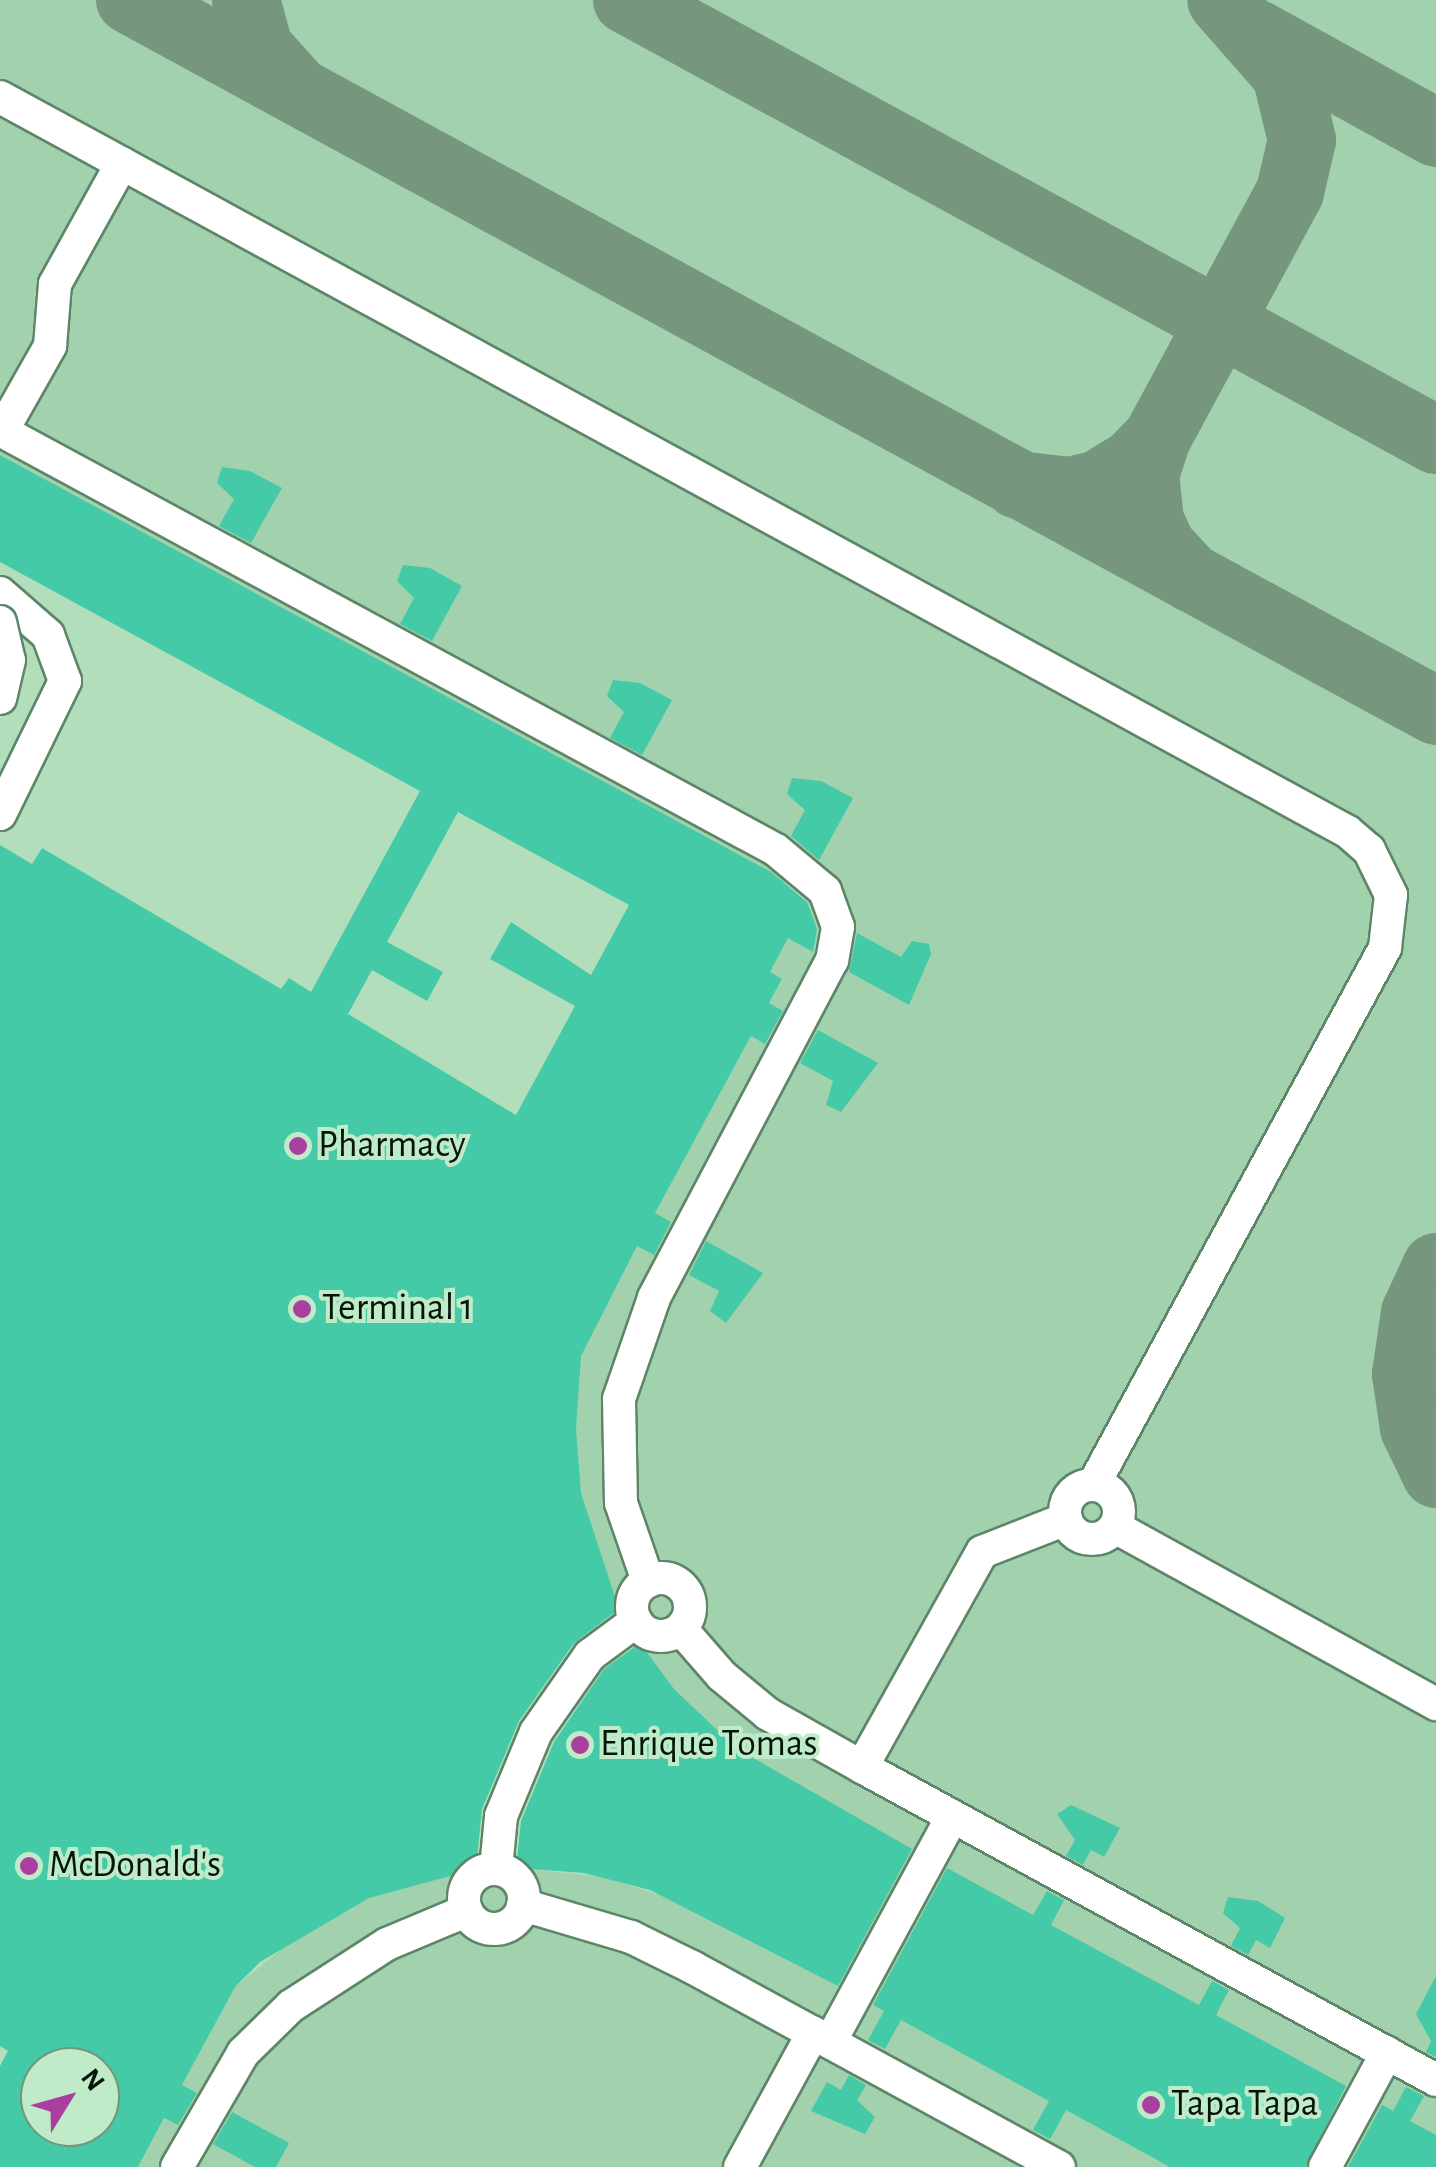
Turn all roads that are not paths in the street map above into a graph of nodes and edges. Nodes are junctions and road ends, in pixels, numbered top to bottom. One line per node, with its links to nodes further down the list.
1 (0, 97): 2 (lane)
2 (122, 163): 3 (lane); 9 (lane)
3 (1, 431): 12 (lane)
4 (0, 593): 6 (lane); 8 (lane)
5 (0, 622): 7 (lane, bridge)
6 (0, 669)
7 (0, 698)
8 (0, 814)
9 (1094, 1484): 10 (lane); 11 (lane)
10 (1066, 1519): 11 (lane); 16 (lane)
11 (1114, 1528): 15 (lane)
12 (648, 1581): 13 (lane); 14 (lane)
13 (636, 1621): 14 (lane); 18 (lane)
14 (682, 1629): 16 (lane)
15 (1436, 1704)
16 (862, 1767): 17 (lane)
17 (952, 1816): 21 (lane); 22 (lane)
18 (496, 1868): 19 (lane); 20 (lane)
19 (524, 1904): 20 (lane); 21 (lane)
20 (466, 1911): 24 (lane)
21 (821, 2037): 25 (lane); 26 (lane)
22 (1387, 2053): 23 (lane); 27 (lane)
23 (1436, 2080)
24 (177, 2167)
25 (740, 2167)
26 (1059, 2167)
27 (1325, 2167)

